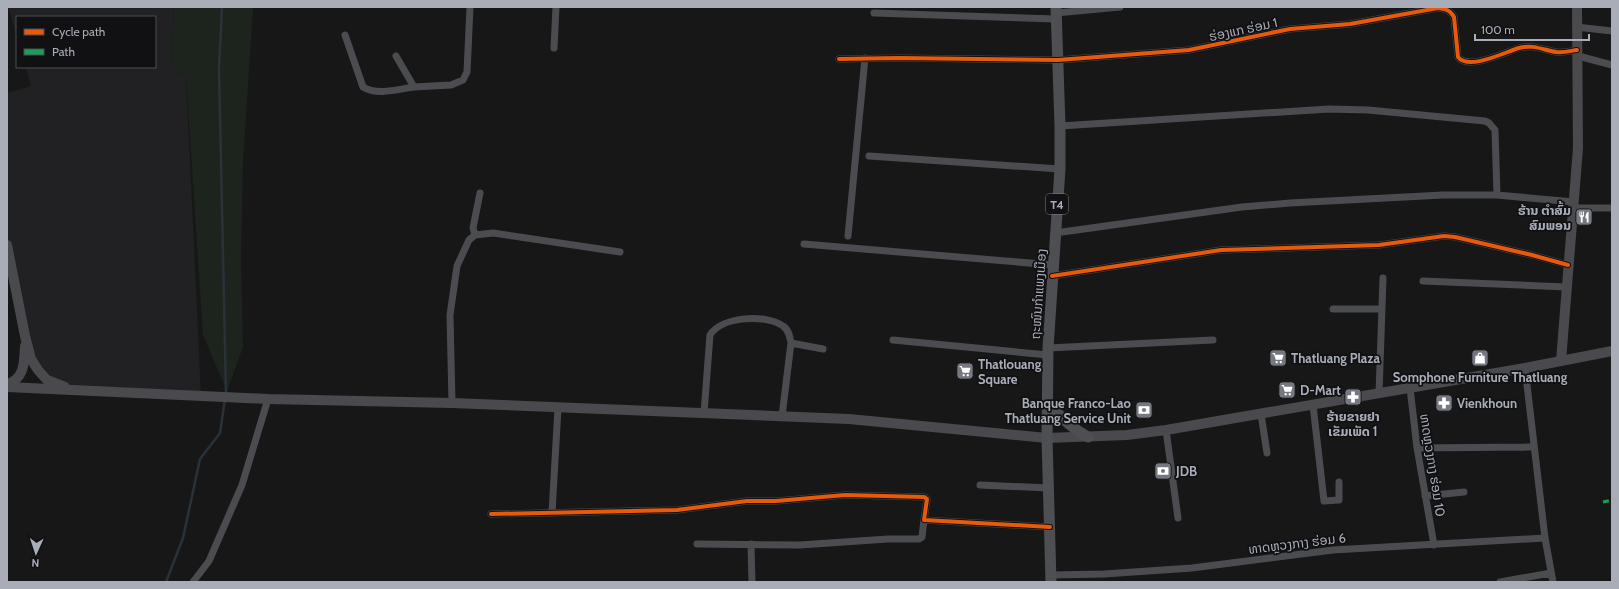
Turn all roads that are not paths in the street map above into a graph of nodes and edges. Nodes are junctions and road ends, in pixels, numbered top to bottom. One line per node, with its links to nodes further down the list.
1 (470, 7): 17 (street)
2 (556, 7): 10 (street)
3 (1120, 7): 6 (street)
4 (1577, 7): 7 (main road)
5 (874, 13): 6 (street)
6 (1056, 13): 15 (main road, ຖະໜົນກຳແພງເມືອງ / T4)
7 (1576, 27): 8 (street); 11 (main road)
8 (1612, 31)
9 (345, 34): 17 (street)
10 (554, 48)
11 (1577, 53): 15 (street, ຮ່ອງແກ ຮ່ອມ 1); 16 (street); 23 (main road)
12 (396, 56): 17 (street)
13 (865, 58): 14 (street); 15 (street); 27 (street)
14 (839, 59)
15 (1058, 60): 18 (main road, ຖະໜົນກຳແພງເມືອງ / T4)
16 (1612, 65)
17 (414, 87)
18 (1060, 126): 20 (main road, ຖະໜົນກຳແພງເມືອງ / T4); 22 (street)
19 (869, 156): 20 (street)
20 (1060, 169): 25 (main road, ຖະໜົນກຳແພງເມືອງ / T4)
21 (480, 193): 26 (street)
22 (1497, 195): 23 (street); 25 (street)
23 (1574, 205): 24 (street); 31 (main road)
24 (1612, 208)
25 (1056, 233): 32 (main road, ຖະໜົນກຳແພງເມືອງ / T4)
26 (475, 235): 30 (street); 54 (street)
27 (848, 236)
28 (804, 244): 32 (street)
29 (7, 245): 38 (main road)
30 (620, 252)
31 (1568, 265): 32 (street); 35 (main road)
32 (1053, 270): 44 (main road, ຖະໜົນກຳແພງເມືອງ / T4)
33 (1383, 278): 37 (street)
34 (1423, 281): 35 (street)
35 (1566, 287): 45 (main road)
36 (1333, 309): 37 (street)
37 (1382, 309): 51 (street)
38 (25, 336): 47 (main road); 50 (main road)
39 (893, 340): 44 (street)
40 (1213, 340): 44 (street)
41 (791, 343): 42 (street); 57 (street); 59 (street)
42 (824, 349)
43 (1612, 351): 45 (main road)
44 (1048, 352): 53 (main road, ຖະໜົນກຳແພງເມືອງ / T4)
45 (1561, 361): 46 (main road)
46 (1525, 368): 49 (main road); 63 (street)
47 (7, 384)
48 (7, 387): 50 (main road)
49 (1410, 388): 51 (main road); 64 (street, ທາດຫຼວງກາງ ຮ່ອມ 10)
50 (92, 392): 52 (main road)
51 (1379, 394): 55 (main road)
52 (268, 399): 54 (main road); 82 (street)
53 (1048, 402): 61 (main road); 62 (main road, ຖະໜົນກຳແພງເມືອງ / T4)
54 (452, 403): 56 (main road)
55 (1313, 405): 58 (main road); 66 (street)
56 (558, 408): 57 (main road); 71 (street)
57 (704, 413): 59 (main road)
58 (1261, 414): 60 (main road); 65 (street)
59 (782, 416): 62 (main road)
60 (1166, 430): 61 (main road); 73 (street)
61 (1088, 437): 62 (main road)
62 (1047, 438): 68 (main road, ຖະໜົນກຳແພງເມືອງ / T4)
63 (1534, 447): 64 (street); 76 (street)
64 (1417, 448): 70 (street, ທາດຫຼວງກາງ ຮ່ອມ 10)
65 (1267, 454)
66 (1339, 482)
67 (980, 486): 68 (street)
68 (1048, 488): 75 (main road, ຖະໜົນກຳແພງເມືອງ / T4)
69 (1464, 492): 70 (street)
70 (1425, 496): 79 (street, ທາດຫຼວງກາງ ຮ່ອມ 10)
71 (552, 513): 72 (street); 74 (street)
72 (491, 514)
73 (1178, 518)
74 (924, 520): 75 (street); 78 (street)
75 (1050, 527): 81 (main road, ຖະໜົນກຳແພງເມືອງ / T4)
76 (1545, 538): 79 (street, ທາດຫຼວງກາງ ຮ່ອມ 6); 80 (street)
77 (697, 544): 78 (street)
78 (751, 544): 83 (street)
79 (1434, 544): 81 (street, ທາດຫຼວງກາງ ຮ່ອມ 6)
80 (1551, 573): 84 (street); 85 (street)
81 (1051, 579)
82 (193, 582)
83 (752, 582)
84 (1500, 582)
85 (1553, 582)

